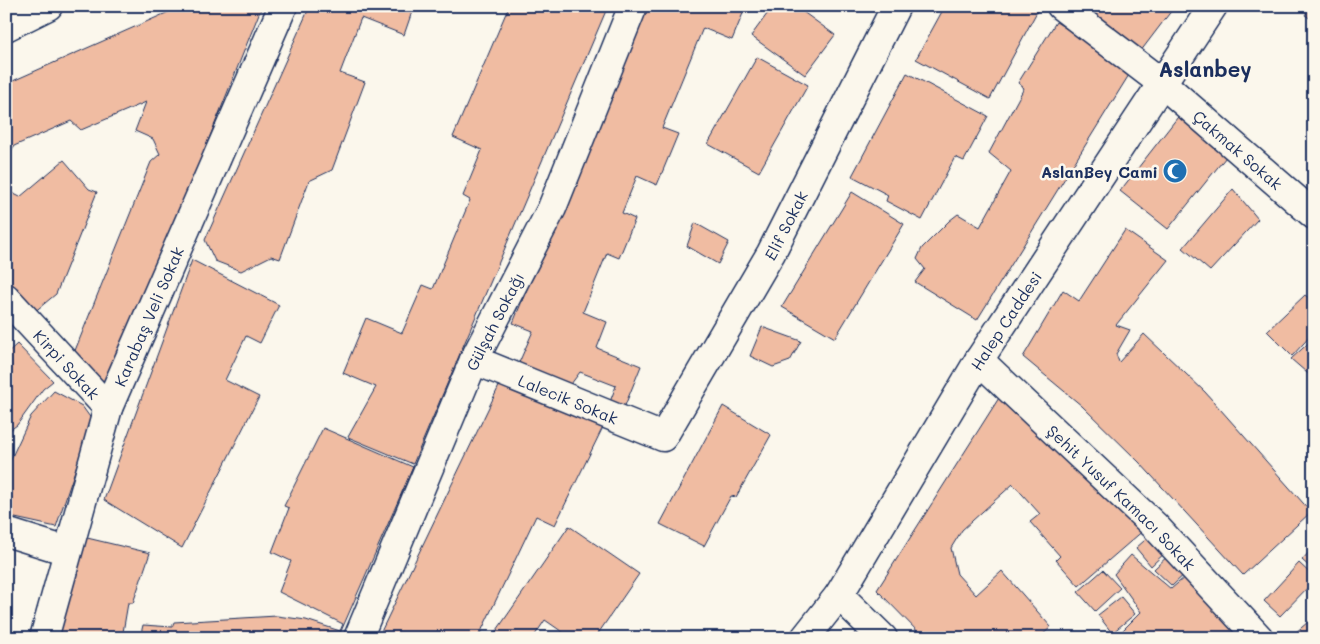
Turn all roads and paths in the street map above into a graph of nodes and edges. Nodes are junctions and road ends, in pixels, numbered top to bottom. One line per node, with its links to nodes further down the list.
1 (48, 6): 7 (street)
2 (283, 6): 13 (street, Karabaş Veli Sokak)
3 (632, 6): 11 (street, Gülşah Sokağı)
4 (896, 6): 14 (street, Elif Sokak)
5 (1061, 6): 8 (street, Çakmak Sokak)
6 (1213, 6): 8 (street, Halep Caddesi)
7 (6, 27)
8 (1163, 84): 9 (street, Çakmak Sokak); 12 (street, Halep Caddesi)
9 (1314, 215)
10 (10, 308): 13 (street, Kirpi Sokak)
11 (474, 360): 14 (street, Lalecik Sokak); 19 (street, Gülşah Sokağı)
12 (979, 360): 17 (street, Halep Caddesi); 22 (street, Şehit Yusuf Kamacı Sokak)
13 (108, 408): 16 (street, Karabaş Veli Sokak)
14 (663, 437)
15 (6, 532): 16 (street)
16 (67, 551): 18 (street, Karabaş Veli Sokak)
17 (839, 595): 20 (street, Halep Caddesi); 21 (street)
18 (44, 638)
19 (358, 638)
20 (805, 638)
21 (883, 638)
22 (1259, 638)

